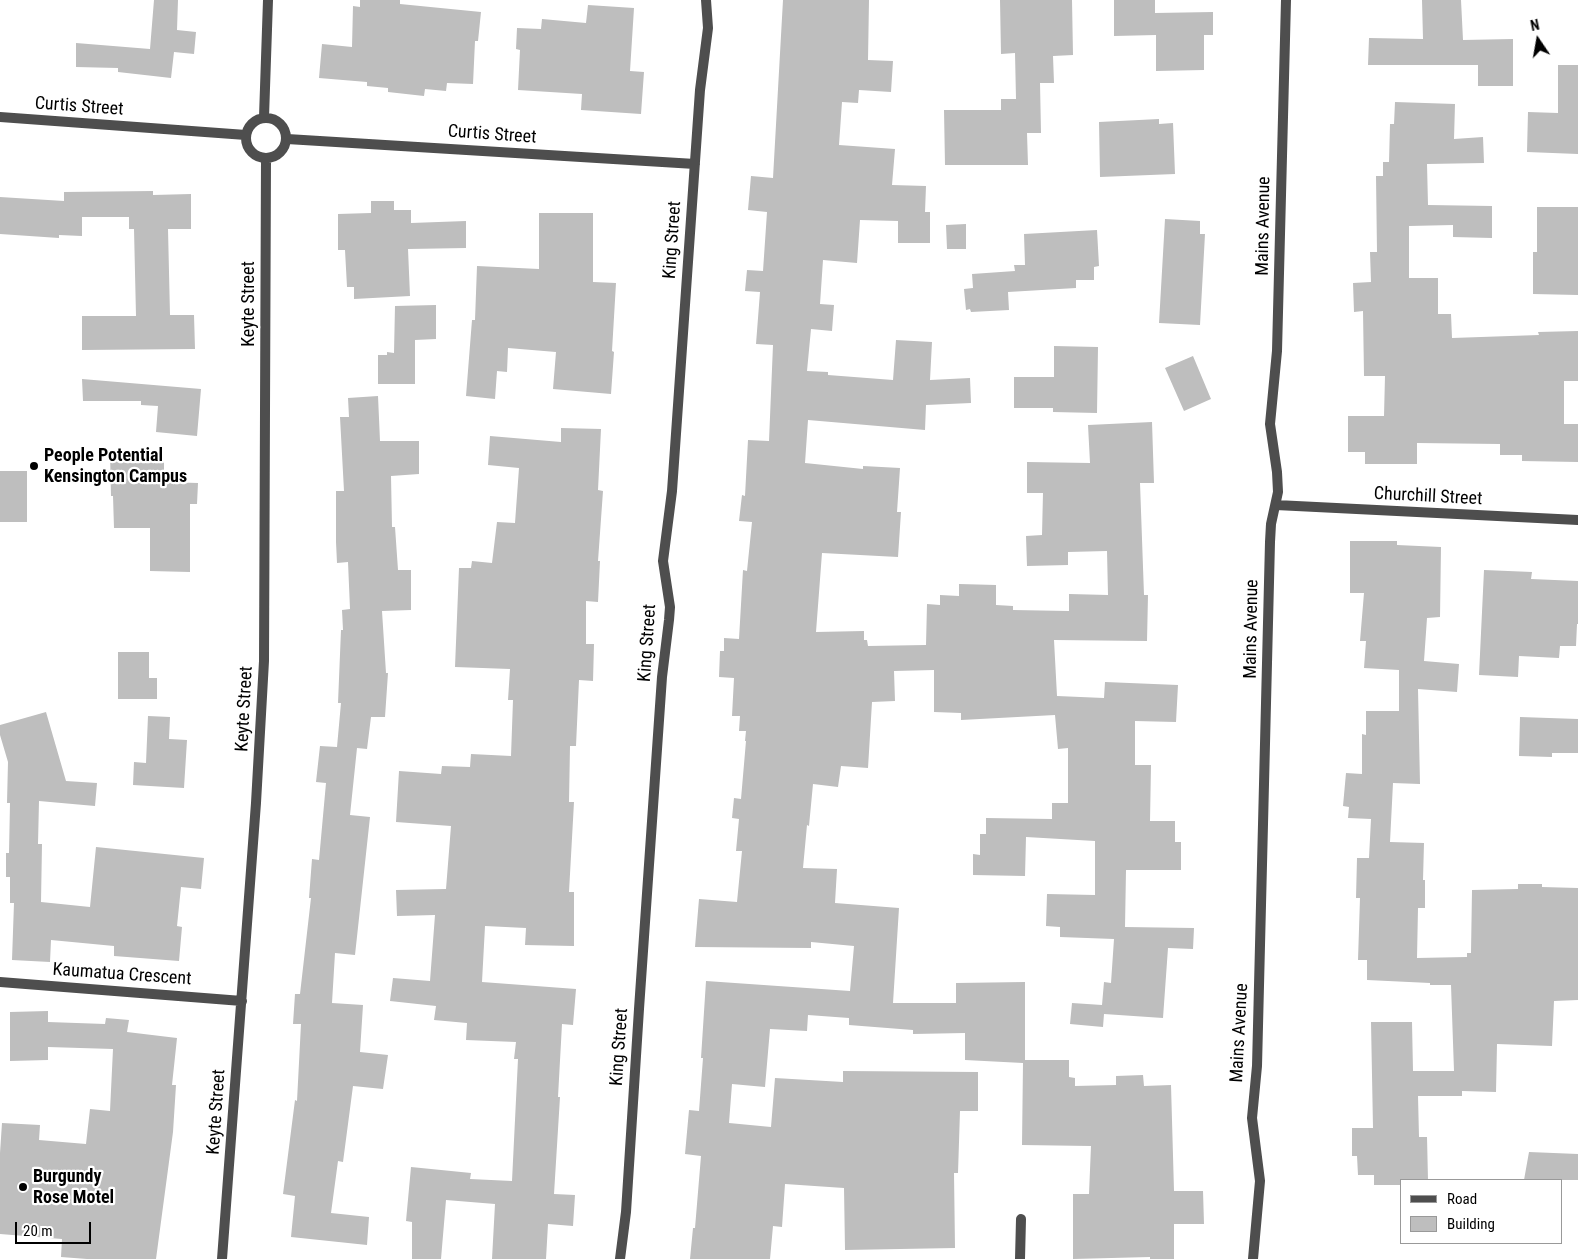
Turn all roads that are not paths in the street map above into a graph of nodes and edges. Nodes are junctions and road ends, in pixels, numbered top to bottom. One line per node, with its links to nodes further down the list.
1 (268, 0): 5 (street)
2 (706, 0): 9 (street, King Street)
3 (1286, 0): 10 (street, Mains Avenue)
4 (0, 117): 6 (street, Curtis Street)
5 (264, 117): 6 (street); 7 (street)
6 (246, 135): 8 (street)
7 (287, 139): 8 (street); 9 (street, Curtis Street)
8 (266, 158): 13 (street, Keyte Street)
9 (695, 164): 16 (street, King Street)
10 (1276, 505): 11 (street, Churchill Street); 18 (street, Mains Avenue)
11 (1578, 520)
12 (0, 982): 13 (street, Kaumatua Crescent)
13 (242, 1001): 15 (street, Keyte Street)
14 (1021, 1219): 17 (street)
15 (222, 1259)
16 (620, 1259)
17 (1020, 1259)
18 (1254, 1259)

